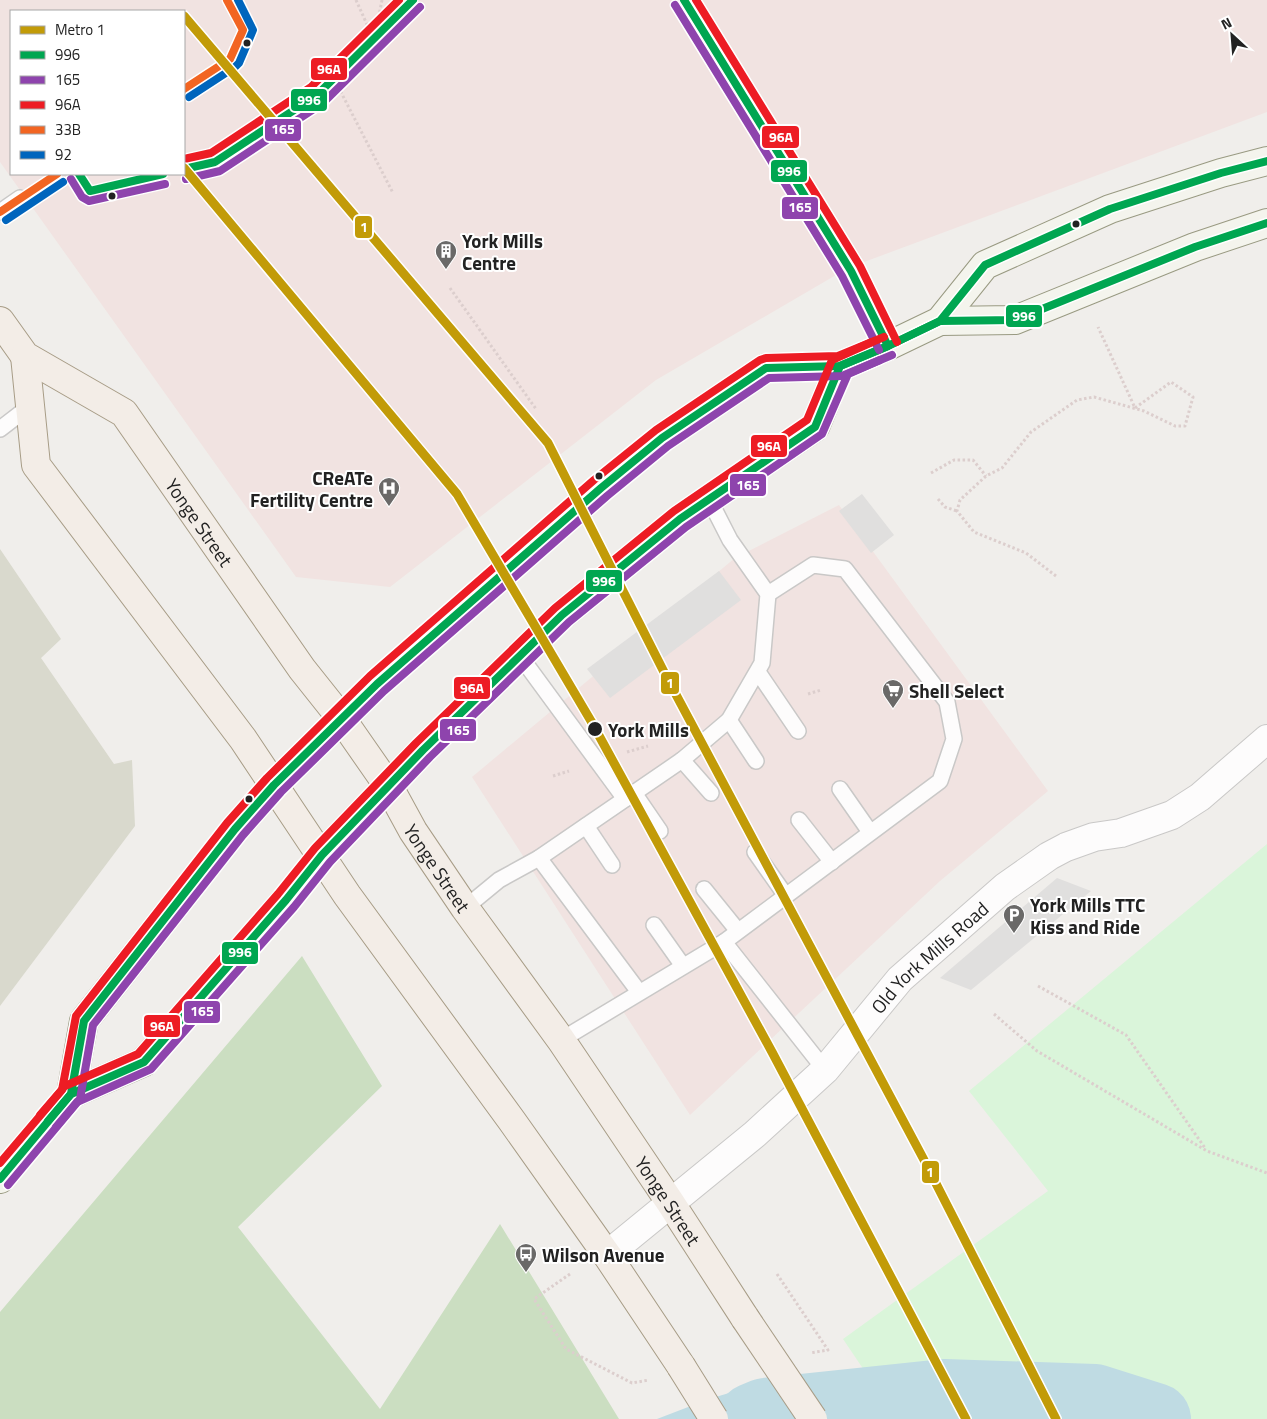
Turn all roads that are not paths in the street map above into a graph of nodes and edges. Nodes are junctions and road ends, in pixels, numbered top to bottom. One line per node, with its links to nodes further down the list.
1 (1267, 161): 7 (main road)
2 (20, 198): 3 (lane)
3 (0, 212)
4 (1267, 223): 7 (main road)
5 (832, 239): 8 (lane)
6 (0, 321): 9 (main road, Yonge Street)
7 (940, 321): 8 (main road)
8 (888, 346): 10 (main road)
9 (25, 356): 11 (main road, Yonge Street); 17 (main road, Yonge Street)
10 (840, 366): 13 (main road); 17 (main road)
11 (30, 406): 12 (lane); 23 (main road, Yonge Street)
12 (0, 428)
13 (709, 499): 14 (lane); 15 (main road)
14 (768, 594): 16 (lane); 31 (lane)
15 (520, 656): 24 (main road); 27 (lane)
16 (758, 672): 18 (lane); 19 (lane)
17 (341, 718): 23 (main road); 24 (main road, Yonge Street)
18 (729, 720): 21 (lane); 22 (lane)
19 (798, 731)
20 (1267, 739): 46 (street, Old York Mills Road)
21 (682, 760): 26 (lane); 27 (lane)
22 (756, 761)
23 (274, 785): 33 (main road, Yonge Street); 47 (main road)
24 (389, 787): 33 (main road); 39 (main road, Yonge Street)
25 (840, 789): 31 (lane)
26 (711, 793)
27 (630, 796): 29 (lane); 30 (lane)
28 (799, 820): 35 (lane)
29 (586, 826): 34 (lane); 36 (lane)
30 (660, 831)
31 (870, 832): 35 (lane)
32 (755, 852): 38 (lane)
33 (322, 855): 47 (main road); 50 (main road, Yonge Street)
34 (539, 858): 39 (lane); 44 (lane)
35 (832, 862): 38 (lane)
36 (612, 865)
37 (704, 889): 41 (lane)
38 (786, 896): 41 (lane)
39 (465, 908): 45 (main road, Yonge Street)
40 (654, 925): 43 (lane)
41 (738, 931): 42 (lane)
42 (724, 942): 43 (lane); 46 (lane)
43 (683, 966): 44 (lane)
44 (639, 992): 45 (lane)
45 (561, 1040): 49 (main road, Yonge Street)
46 (825, 1070): 49 (street, Old York Mills Road)
47 (71, 1094): 48 (main road)
48 (0, 1178)
49 (670, 1202): 50 (street, Old York Mills Road); 52 (main road, Yonge Street, bridge)
50 (607, 1255): 51 (main road, Yonge Street, bridge)
51 (714, 1419)
52 (813, 1419)

